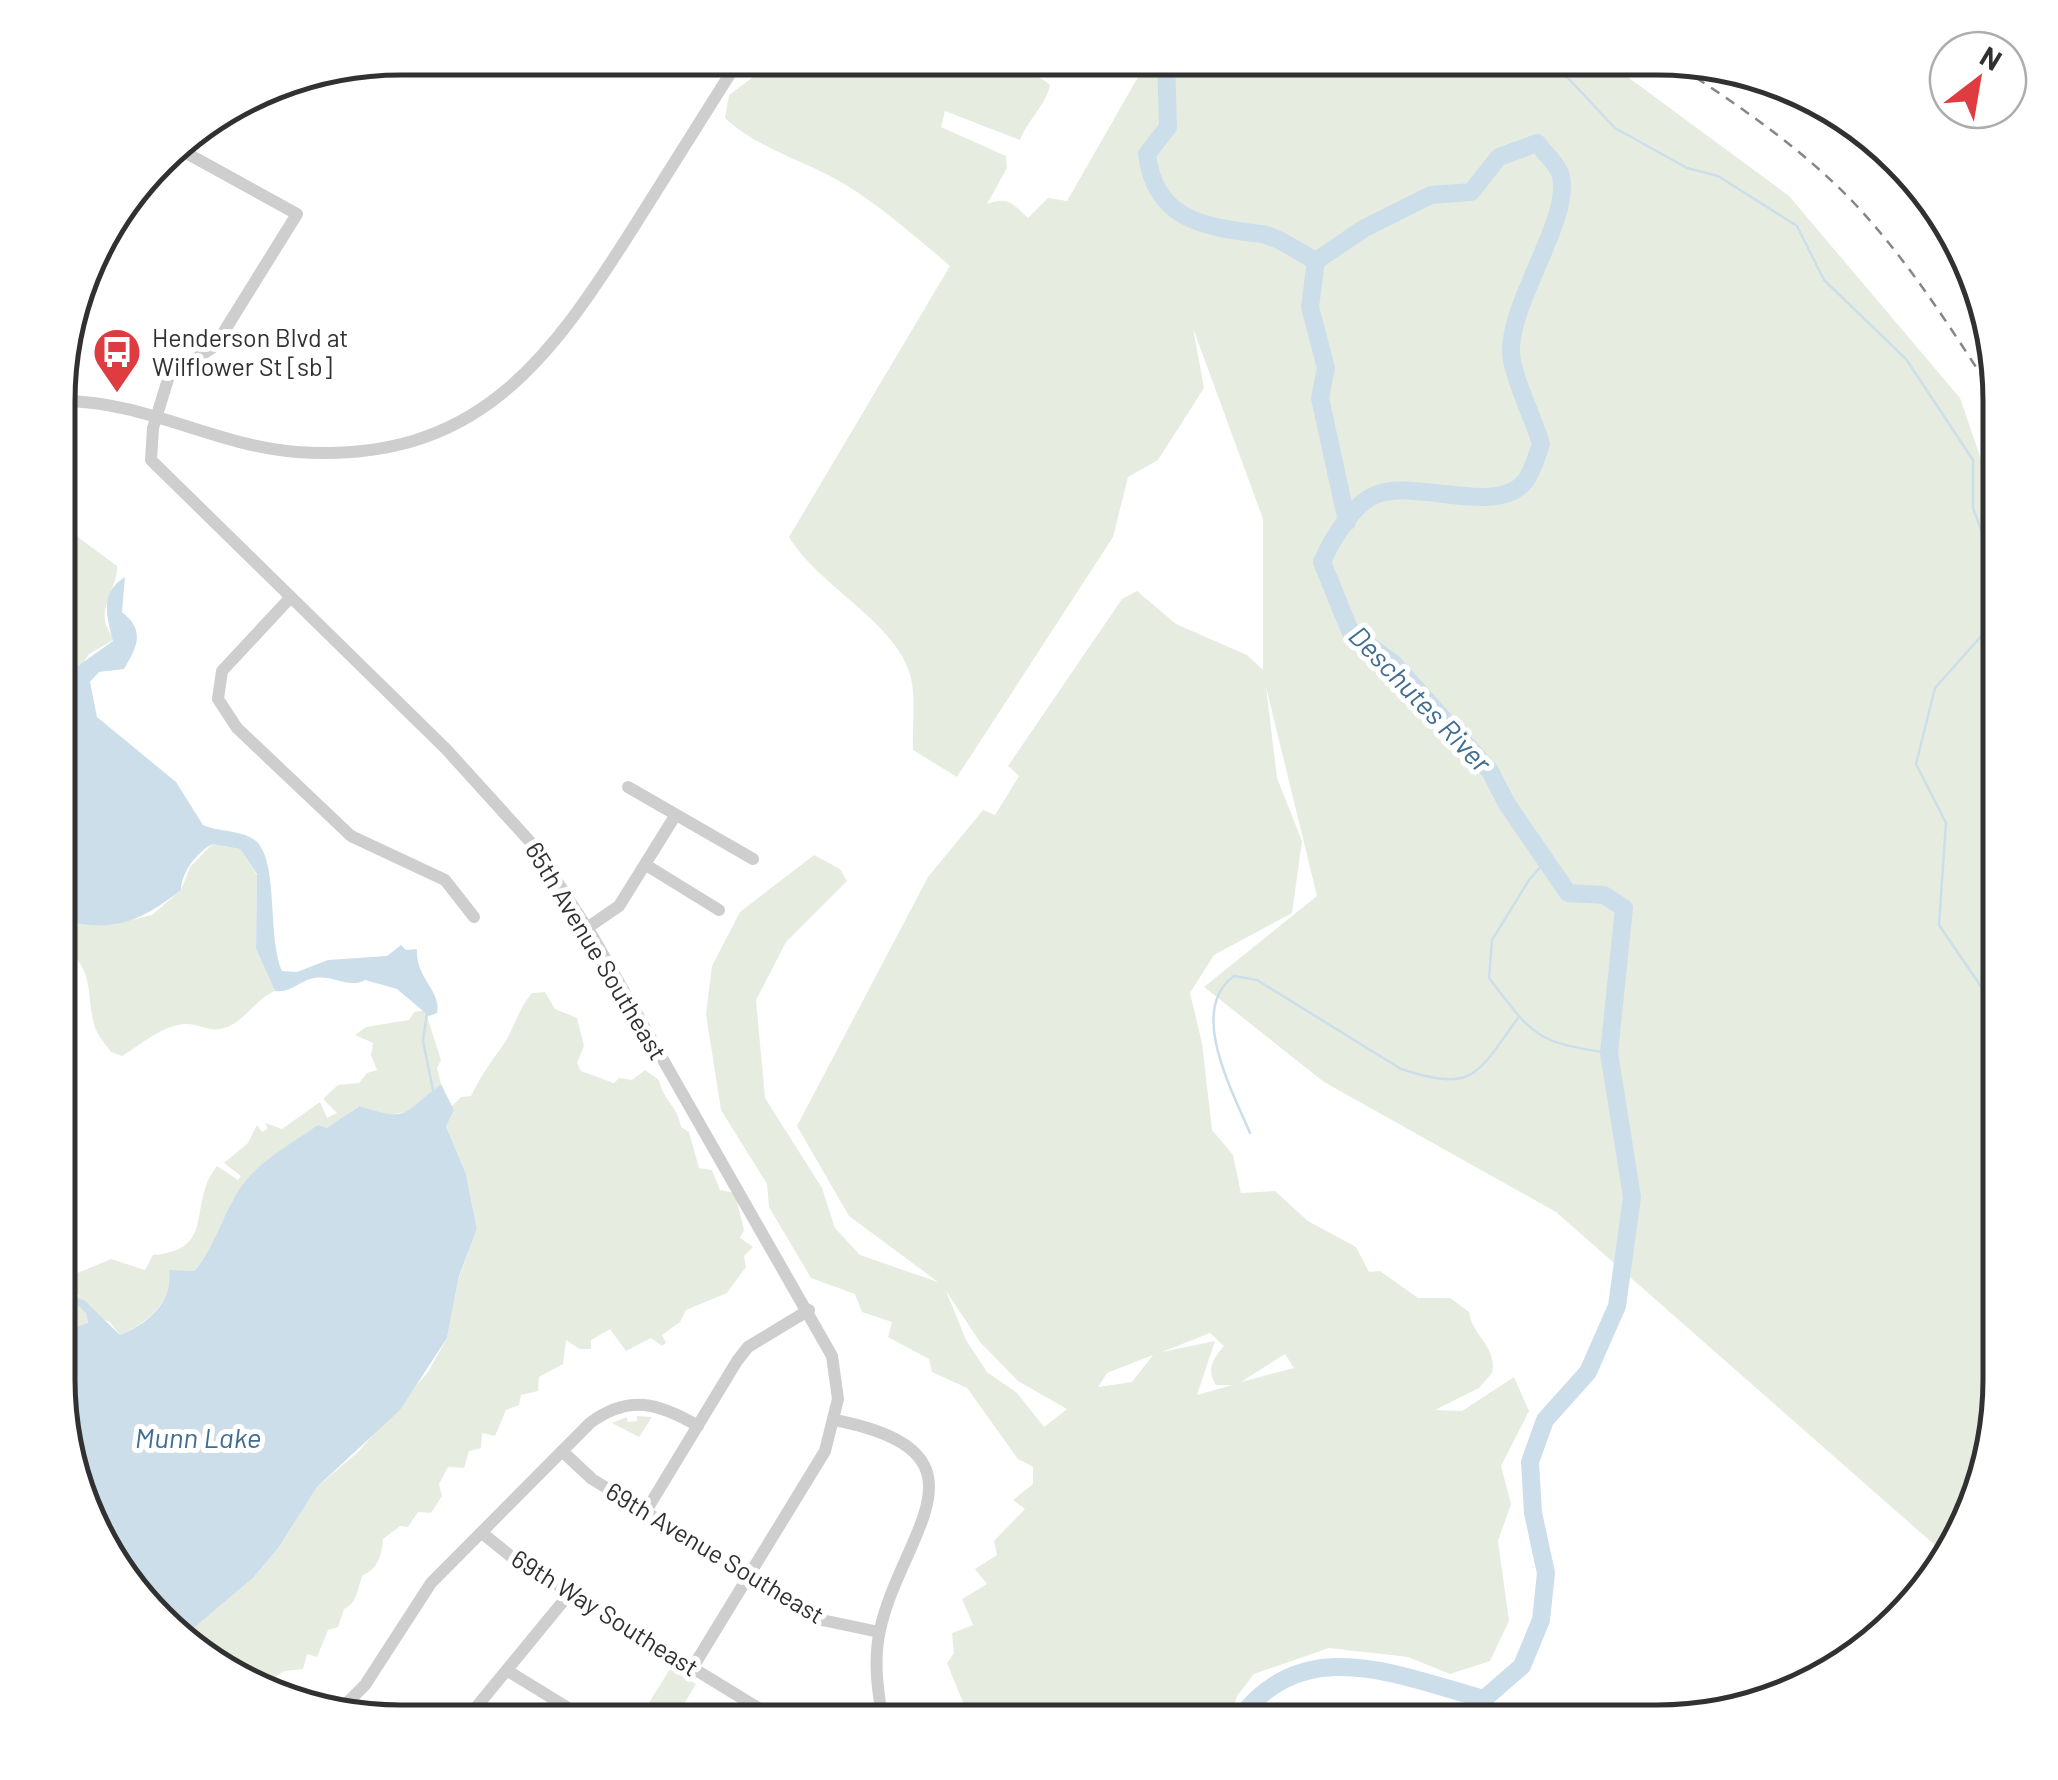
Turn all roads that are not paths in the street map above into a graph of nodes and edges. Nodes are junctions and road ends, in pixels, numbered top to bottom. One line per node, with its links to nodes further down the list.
1 (729, 75): 4 (street)
2 (188, 154): 4 (street)
3 (75, 402): 4 (street)
4 (156, 413): 5 (street, 65th Avenue Southeast)
5 (290, 598): 11 (street); 12 (street, 65th Avenue Southeast)
6 (628, 787): 7 (street)
7 (675, 816): 8 (street); 9 (street)
8 (753, 859)
9 (646, 864): 10 (street); 12 (street)
10 (718, 910)
11 (474, 917)
12 (587, 928): 13 (street, 65th Avenue Southeast)
13 (809, 1310): 14 (street, 65th Avenue Southeast); 15 (street)
14 (835, 1420): 19 (street); 21 (street)
15 (698, 1426): 16 (street); 17 (street)
16 (562, 1451): 17 (street, 69th Avenue Southeast); 18 (street)
17 (646, 1511): 19 (street, 69th Avenue Southeast)
18 (482, 1532): 20 (street, 69th Way Southeast); 24 (street)
19 (750, 1576): 21 (street, 69th Avenue Southeast); 22 (street)
20 (570, 1593): 22 (street, 69th Way Southeast); 23 (street)
21 (879, 1632): 28 (street)
22 (693, 1667): 27 (street, 69th Way Southeast)
23 (508, 1670): 25 (street); 26 (street)
24 (349, 1700)
25 (478, 1705)
26 (564, 1705)
27 (753, 1705)
28 (881, 1705)

